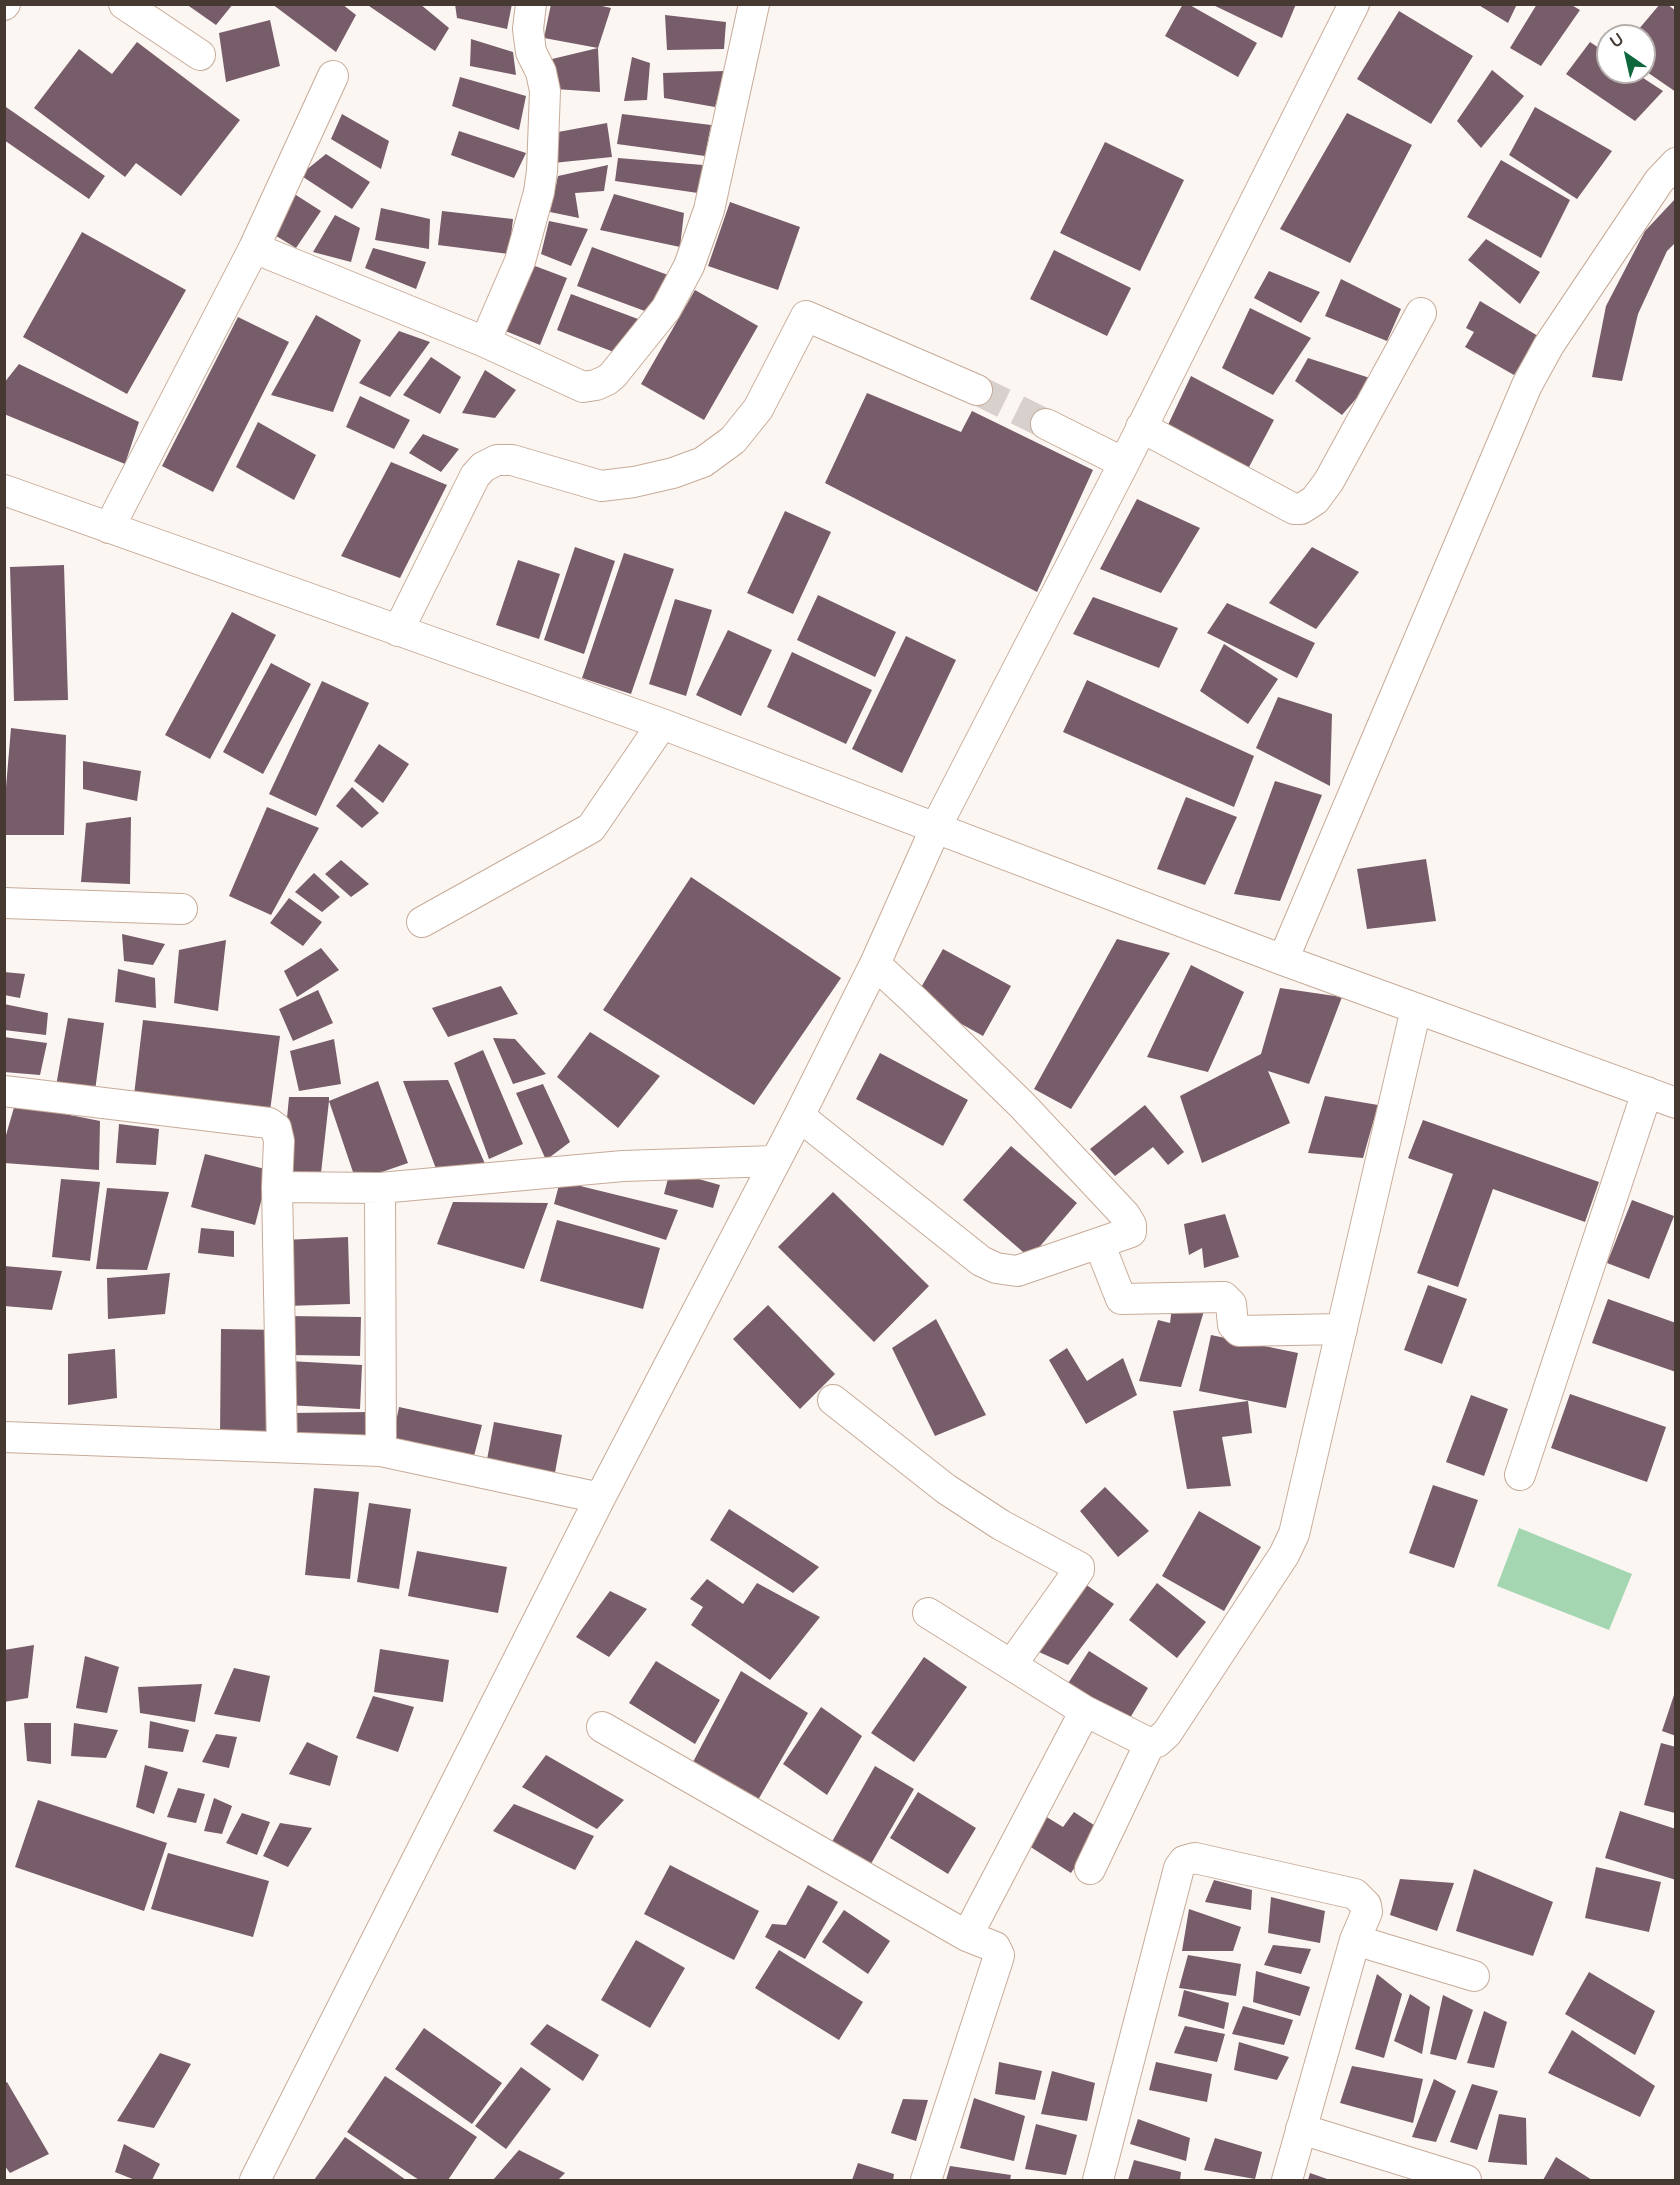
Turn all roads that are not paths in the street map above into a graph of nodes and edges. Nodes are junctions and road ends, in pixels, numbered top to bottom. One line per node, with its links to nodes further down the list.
1 (124, 4): 5 (street)
2 (531, 4): 10 (street)
3 (754, 4): 10 (street)
4 (1354, 4): 13 (street)
5 (200, 56)
6 (333, 76): 8 (street)
7 (1676, 163): 23 (street)
8 (254, 248): 10 (street); 16 (street)
9 (1421, 313): 13 (street)
10 (485, 342)
11 (977, 390): 17 (street)
12 (1046, 424): 14 (street)
13 (1141, 427): 14 (street)
14 (1124, 463): 19 (street)
15 (4, 490): 16 (street)
16 (109, 528): 17 (street)
17 (398, 631): 18 (street)
18 (662, 724): 19 (street); 22 (street)
19 (936, 827): 23 (street); 24 (street)
20 (4, 903): 21 (street)
21 (182, 909)
22 (422, 922)
23 (1283, 960): 25 (street)
24 (875, 964): 29 (street); 33 (street)
25 (1416, 1009): 27 (street); 34 (street)
26 (4, 1091): 31 (street)
27 (1647, 1092): 28 (street); 39 (street)
28 (1676, 1103)
29 (799, 1116): 30 (street); 33 (street)
30 (774, 1161): 32 (street); 40 (street)
31 (277, 1187): 32 (street); 37 (street)
32 (380, 1188): 38 (street)
33 (1099, 1243): 34 (street)
34 (1342, 1329): 45 (street)
35 (833, 1400): 42 (street)
36 (4, 1437): 37 (street)
37 (282, 1447): 38 (street)
38 (381, 1451): 40 (street)
39 (1520, 1475)
40 (600, 1498): 51 (street)
41 (928, 1613): 42 (street)
42 (1012, 1664): 43 (street)
43 (1085, 1711): 45 (street); 47 (street)
44 (603, 1726): 47 (street)
45 (1150, 1743): 46 (street)
46 (1090, 1869)
47 (967, 1936): 52 (street)
48 (1355, 1940): 49 (street); 50 (street); 53 (street)
49 (1474, 1976)
50 (1301, 2129): 54 (street); 55 (street)
51 (255, 2181)
52 (926, 2181)
53 (1098, 2181)
54 (1287, 2181)
55 (1466, 2181)

